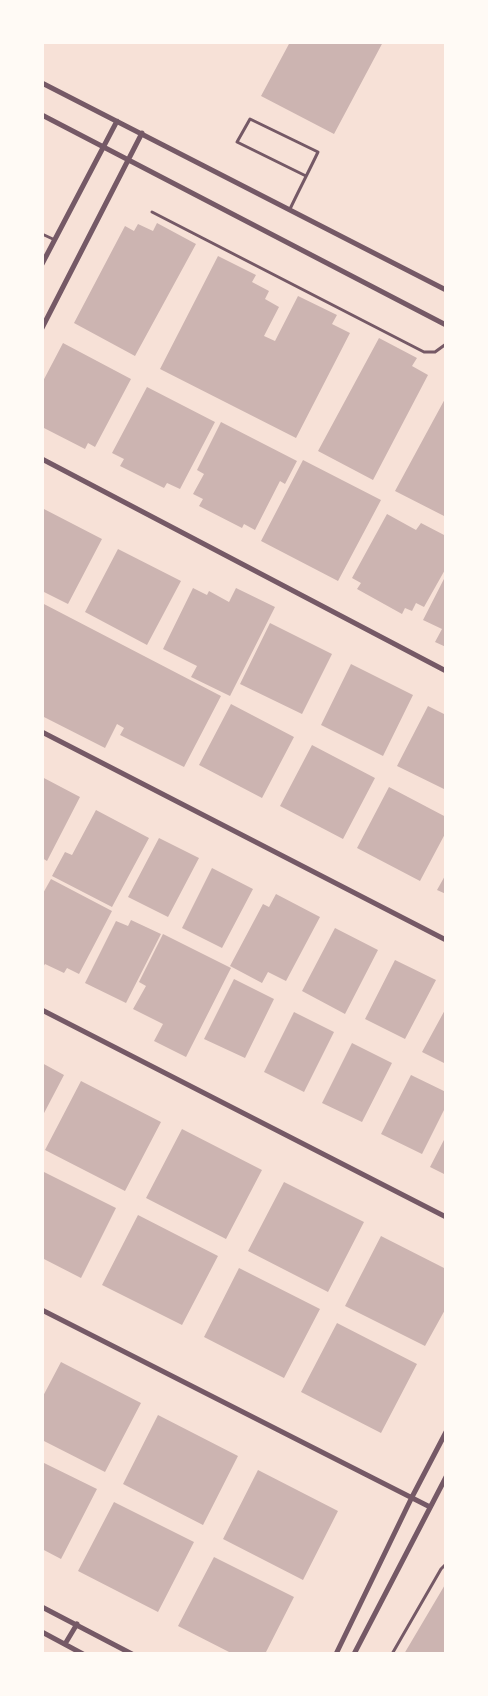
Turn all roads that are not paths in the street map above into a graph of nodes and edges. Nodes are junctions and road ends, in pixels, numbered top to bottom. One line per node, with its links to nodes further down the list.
1 (42, 82): 3 (street)
2 (42, 115): 5 (street)
3 (117, 121): 4 (street); 5 (street)
4 (142, 133): 6 (street); 8 (street)
5 (102, 146): 6 (street); 11 (street)
6 (128, 160): 14 (street); 15 (street)
7 (306, 176): 7 (lane); 8 (lane)
8 (290, 209): 13 (street)
9 (152, 212): 16 (lane)
10 (42, 234): 11 (lane)
11 (55, 240): 12 (street)
12 (42, 264)
13 (446, 290)
14 (446, 325)
15 (42, 328)
16 (446, 344)
17 (42, 459): 18 (street)
18 (446, 671)
19 (42, 732): 20 (street)
20 (446, 940)
21 (42, 1010): 22 (street)
22 (446, 1217)
23 (42, 1310): 26 (street)
24 (446, 1432): 26 (street)
25 (446, 1477): 27 (street)
26 (412, 1497): 27 (street); 35 (street)
27 (430, 1507): 36 (street)
28 (446, 1564): 37 (lane)
29 (42, 1607): 30 (street)
30 (77, 1624): 32 (street); 34 (street)
31 (42, 1632): 32 (street)
32 (65, 1644): 33 (street)
33 (83, 1654)
34 (132, 1654)
35 (336, 1654)
36 (354, 1654)
37 (392, 1654)

